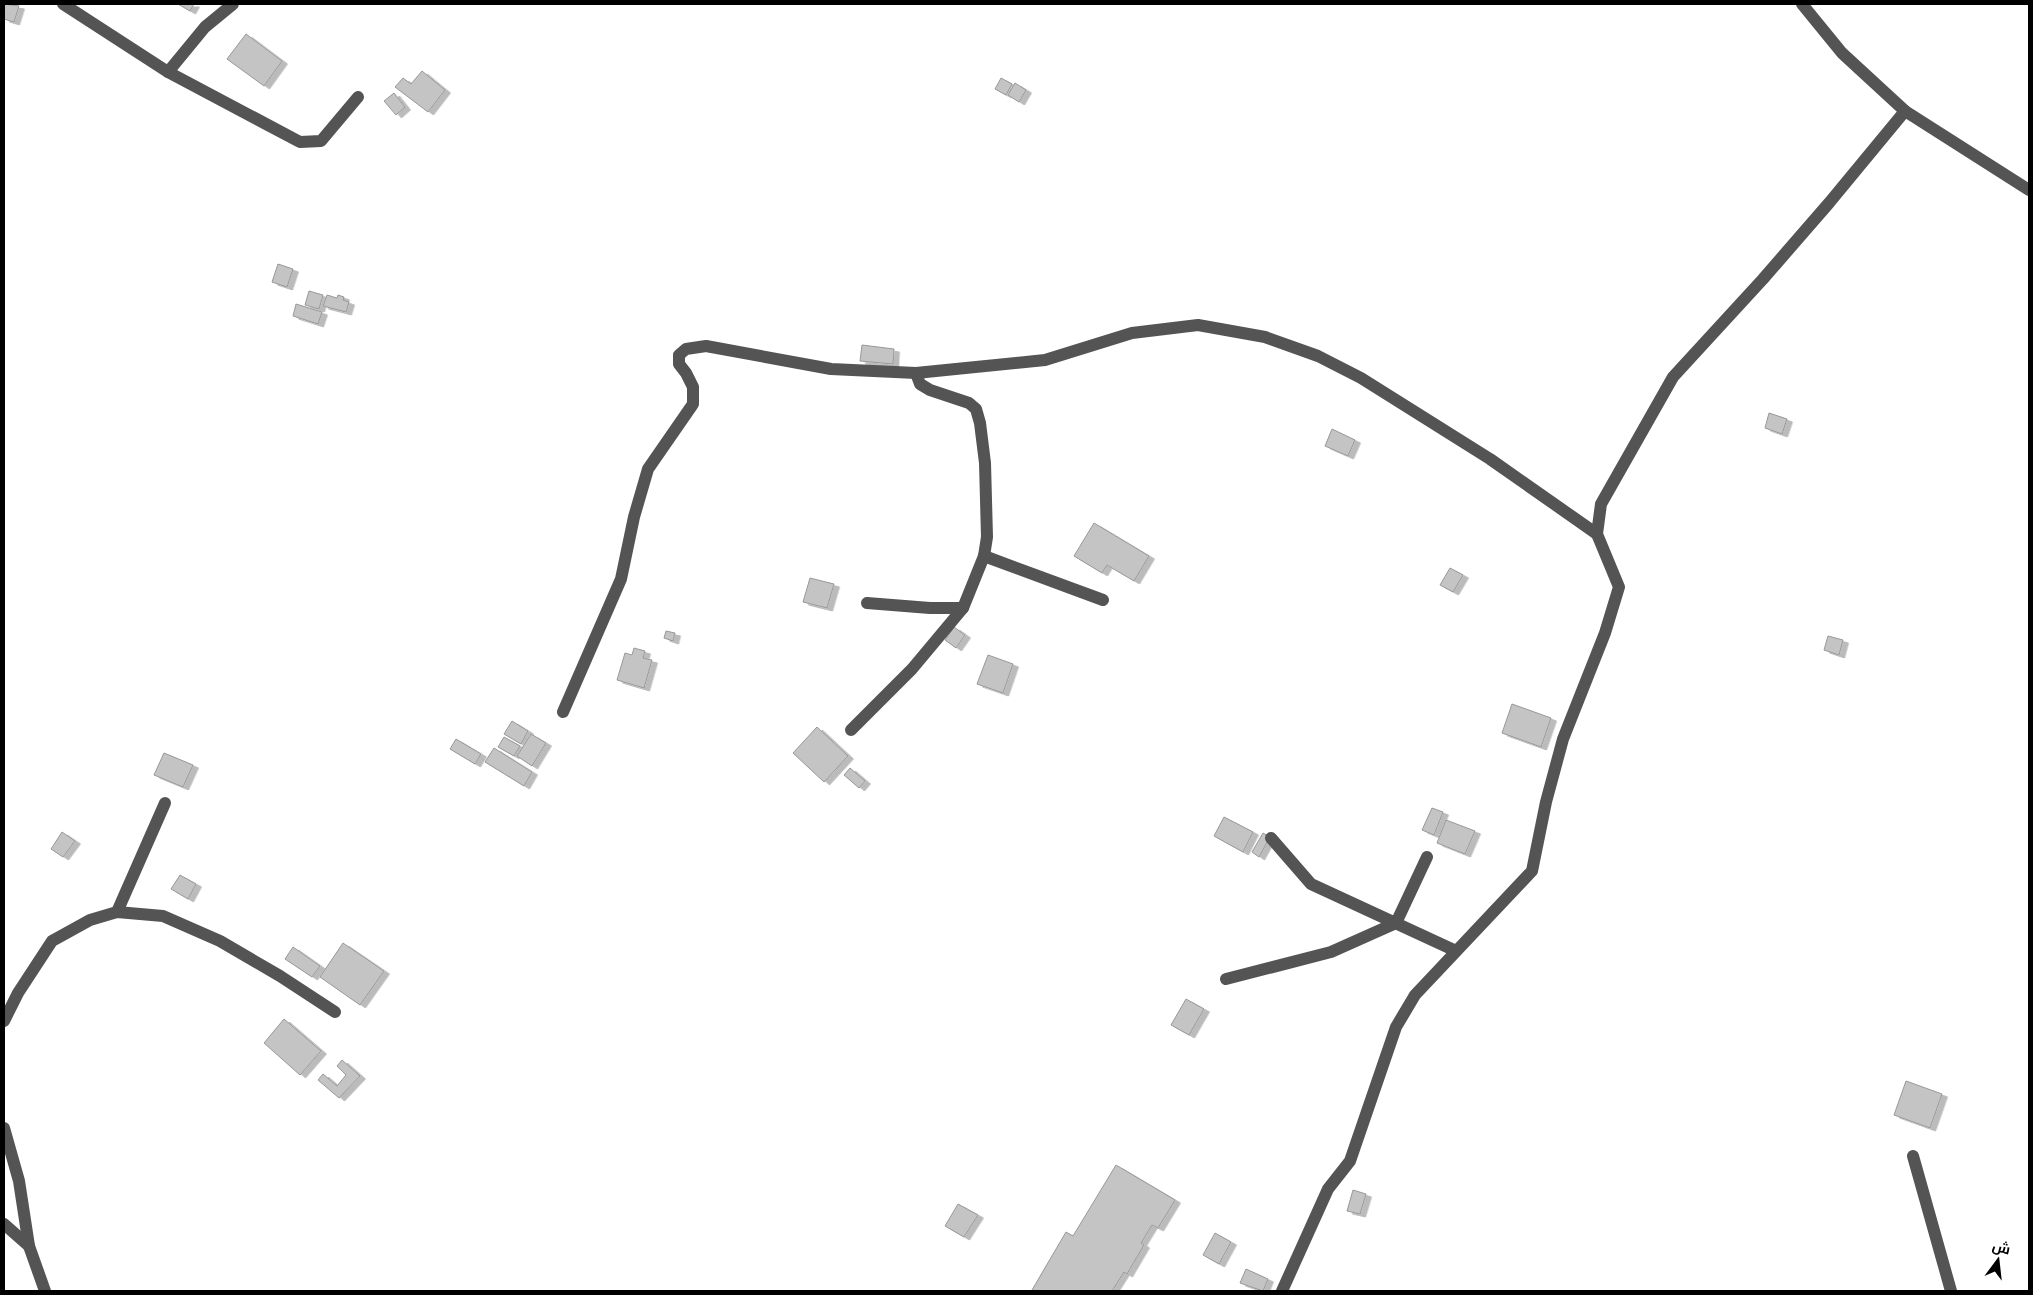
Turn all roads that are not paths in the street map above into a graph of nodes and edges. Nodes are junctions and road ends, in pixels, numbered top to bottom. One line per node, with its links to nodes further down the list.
1 (63, 4): 4 (street)
2 (233, 4): 4 (street)
3 (1802, 4): 6 (street)
4 (168, 72): 5 (street)
5 (358, 97)
6 (1906, 111): 7 (street); 9 (street)
7 (2029, 190)
8 (916, 373): 9 (street); 10 (street); 14 (street)
9 (1597, 534): 21 (street)
10 (984, 556): 11 (street); 13 (street)
11 (1103, 600)
12 (866, 603): 13 (street)
13 (963, 608): 15 (street)
14 (563, 712)
15 (851, 730)
16 (165, 802): 19 (street)
17 (1272, 838): 20 (street)
18 (1427, 858): 20 (street)
19 (118, 912): 23 (street); 24 (street)
20 (1396, 923): 21 (street); 22 (street)
21 (1456, 951): 31 (street)
22 (1226, 979)
23 (335, 1012)
24 (4, 1021)
25 (4, 1128): 26 (street)
26 (6, 1148): 29 (street)
27 (1913, 1156): 32 (street)
28 (4, 1224): 29 (street)
29 (29, 1246): 30 (street)
30 (44, 1291)
31 (1282, 1291)
32 (1950, 1291)

